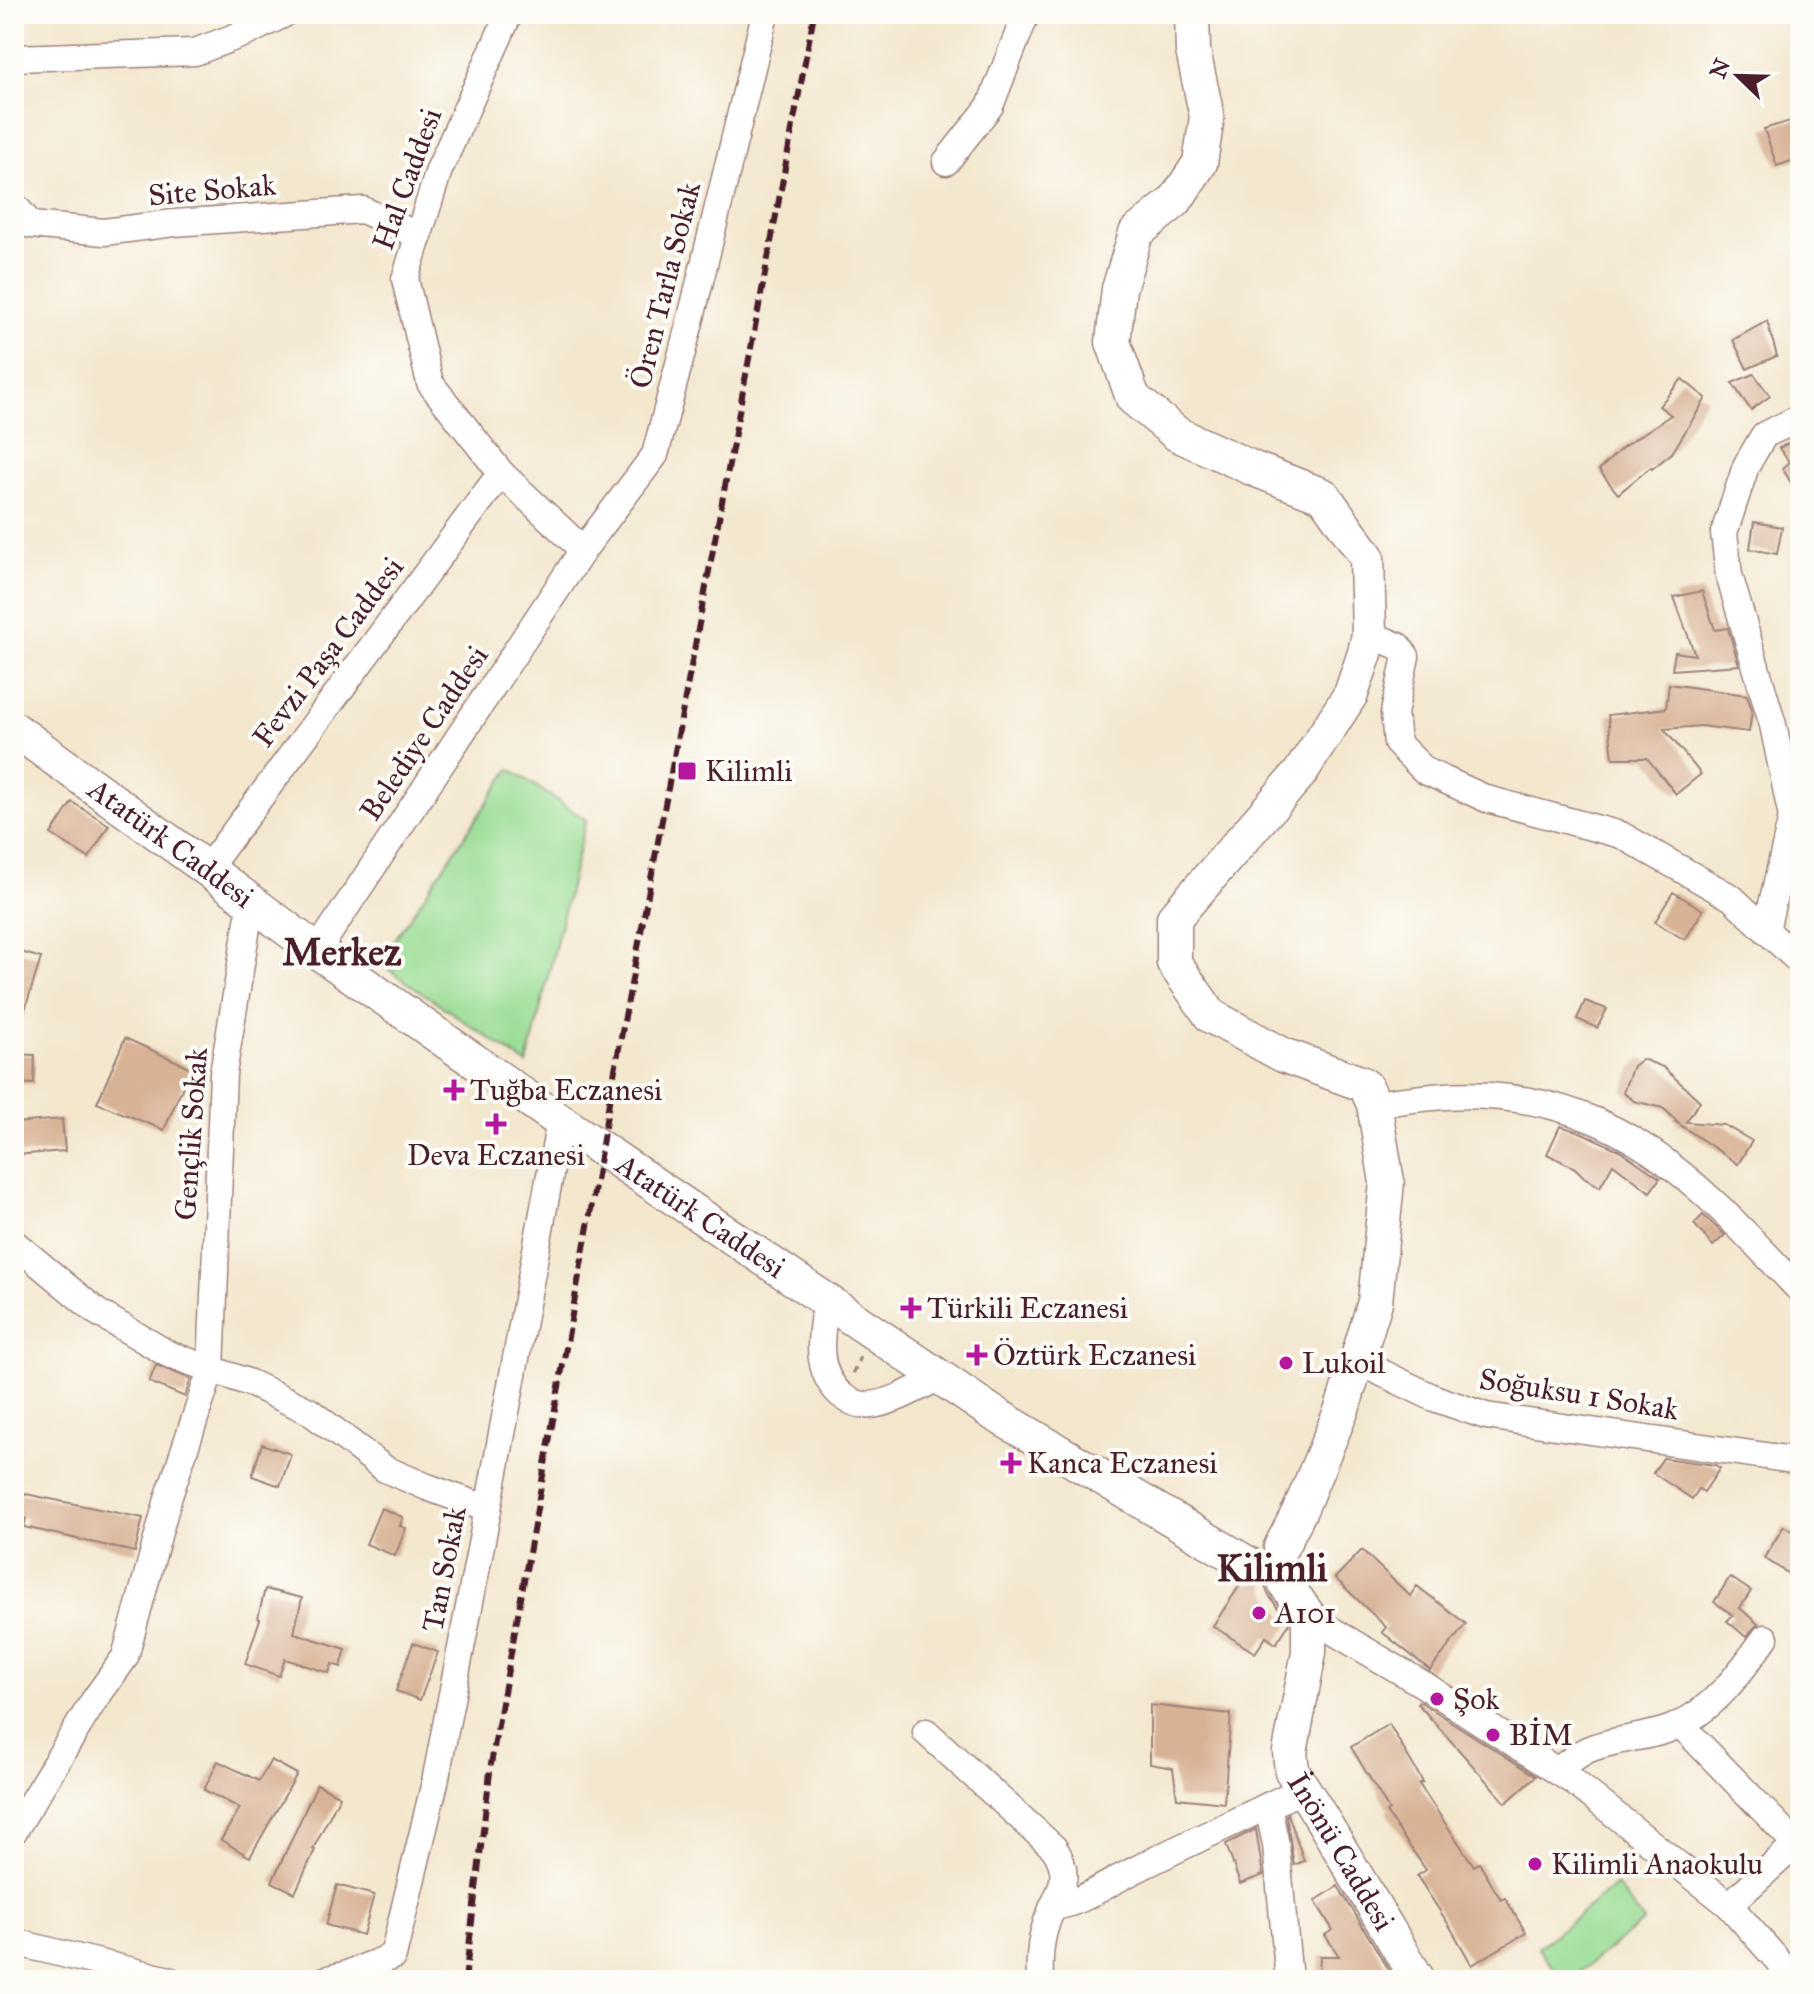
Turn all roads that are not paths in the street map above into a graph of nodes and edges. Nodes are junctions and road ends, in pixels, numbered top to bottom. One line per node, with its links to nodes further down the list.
1 (284, 14): 6 (street)
2 (509, 14): 9 (street, Hal Caddesi)
3 (765, 14): 12 (street, Ören Tarla Sokak)
4 (1026, 14): 7 (street)
5 (1192, 14): 13 (main road)
6 (14, 58)
7 (946, 162)
8 (14, 205): 9 (street, Site Sokak)
9 (419, 236): 11 (street, Hal Caddesi)
10 (1800, 418): 19 (street)
11 (501, 473): 12 (street, Hal Caddesi); 17 (street, Fevzi Paşa Caddesi)
12 (583, 550): 20 (street, Belediye Caddesi)
13 (1369, 634): 19 (street); 22 (main road)
14 (14, 729): 16 (main road, Atatürk Caddesi)
15 (14, 750): 16 (main road, Atatürk Caddesi)
16 (54, 757): 17 (main road, Atatürk Caddesi)
17 (207, 869): 18 (main road, Atatürk Caddesi)
18 (251, 903): 20 (main road, Atatürk Caddesi); 28 (street, Gençlik Sokak)
19 (1766, 930): 21 (street)
20 (317, 951): 23 (main road, Atatürk Caddesi)
21 (1800, 962)
22 (1374, 1104): 25 (street); 27 (main road)
23 (560, 1121): 26 (main road, Atatürk Caddesi); 31 (street, Tan Sokak)
24 (14, 1243): 28 (street)
25 (1800, 1290)
26 (826, 1301): 29 (main road, Atatürk Caddesi); 29 (street)
27 (1357, 1361): 30 (street, Soğuksu 1 Sokak); 32 (main road)
28 (211, 1370): 31 (street); 42 (street, Gençlik Sokak)
29 (940, 1377): 33 (main road, Atatürk Caddesi)
30 (1800, 1461)
31 (488, 1509): 47 (street, Tan Sokak)
32 (1281, 1547): 33 (main road); 34 (main road)
33 (1248, 1564): 34 (main road)
34 (1285, 1583): 35 (main road)
35 (1309, 1617): 39 (street); 40 (main road, İnönü Caddesi)
36 (1765, 1638): 37 (street)
37 (1680, 1724): 39 (street); 43 (street)
38 (926, 1732): 44 (street)
39 (1557, 1771): 43 (street)
40 (1303, 1789): 41 (street); 50 (main road, İnönü Caddesi)
41 (1268, 1806): 44 (street); 49 (street)
42 (14, 1831)
43 (1729, 1905): 51 (street)
44 (1053, 1906): 48 (street)
45 (14, 1942): 46 (street)
46 (169, 1980)
47 (325, 1980)
48 (1040, 1980)
49 (1289, 1980)
50 (1418, 1980)
51 (1795, 1980)

